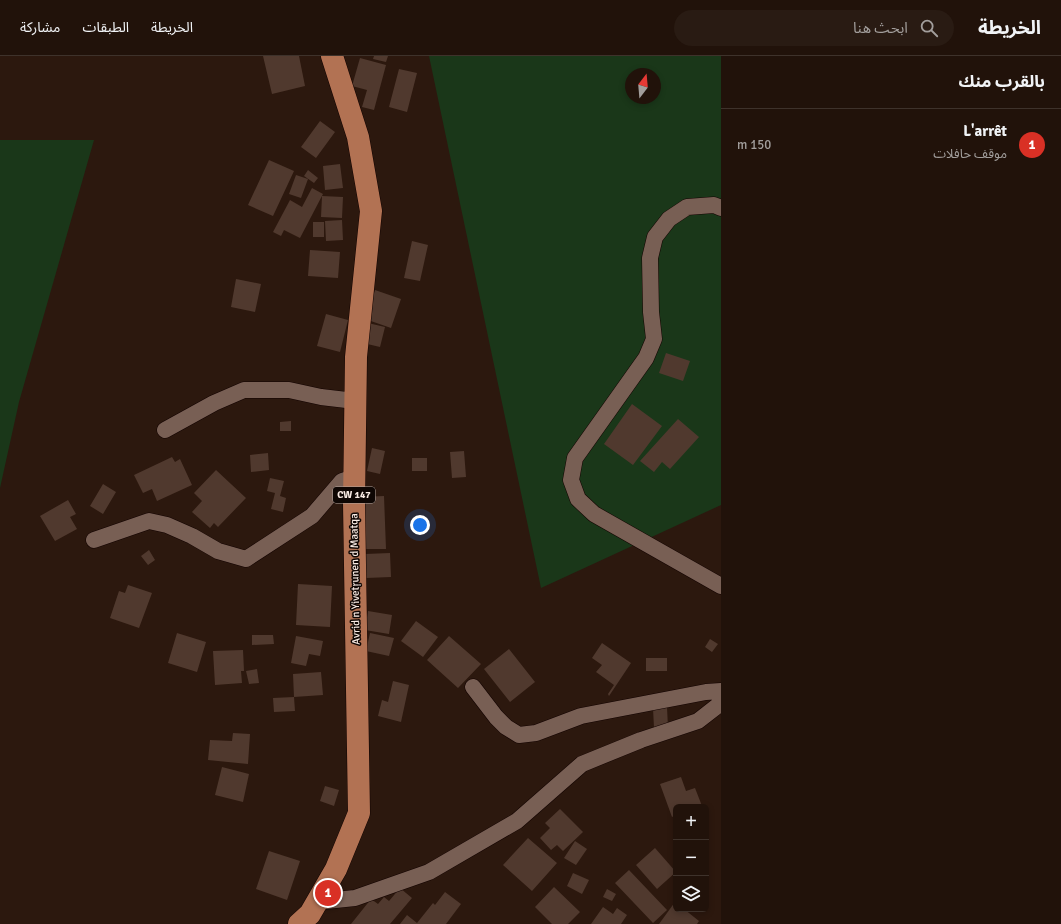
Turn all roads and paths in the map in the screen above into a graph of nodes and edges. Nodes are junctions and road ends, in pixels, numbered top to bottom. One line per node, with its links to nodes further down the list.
1 (332, 56): 3 (main road, Avrid n Yivetṛunen d Maatqa / CW 147)
2 (721, 208): 7 (street)
3 (355, 402): 4 (street); 5 (main road, Avrid n Yivetṛunen d Maatqa / CW 147)
4 (165, 430)
5 (354, 477): 6 (street); 11 (main road, Avrid n Yivetṛunen d Maatqa / CW 147)
6 (94, 540)
7 (721, 586)
8 (474, 687): 9 (street)
9 (721, 691)
10 (721, 703): 11 (street)
11 (316, 902): 12 (main road, Avrid n Yivetṛunen d Maatqa / CW 147)
12 (299, 924)

